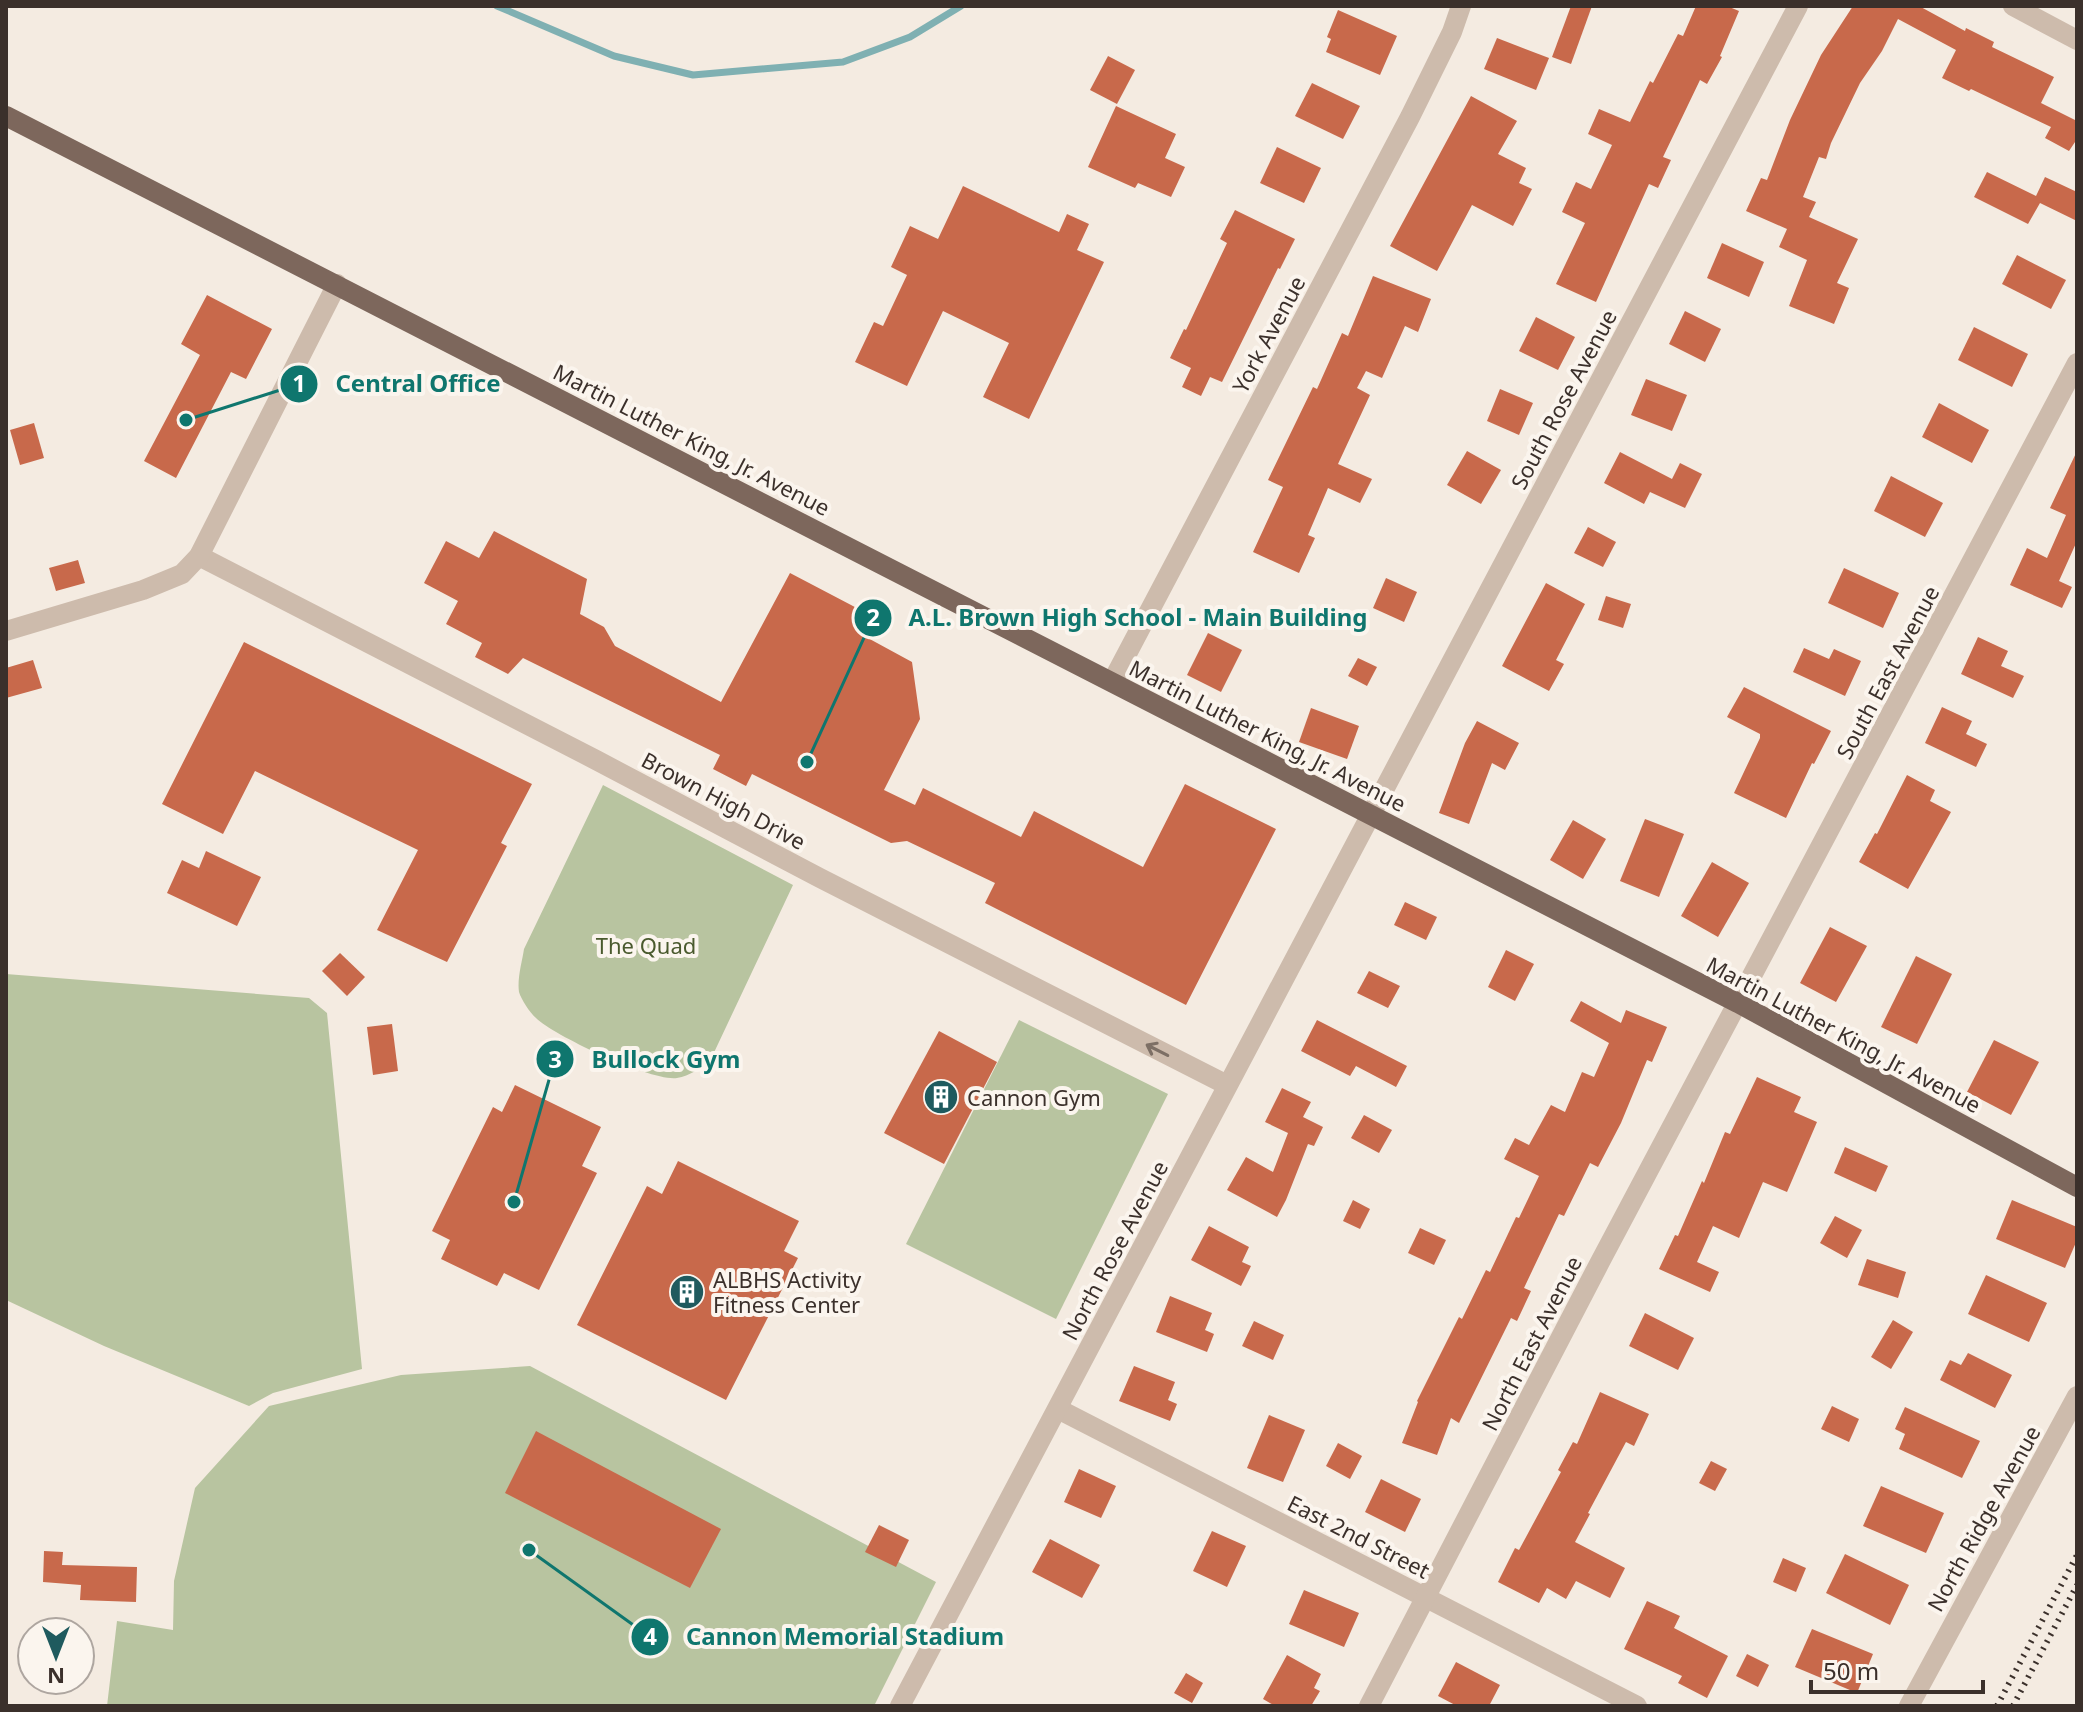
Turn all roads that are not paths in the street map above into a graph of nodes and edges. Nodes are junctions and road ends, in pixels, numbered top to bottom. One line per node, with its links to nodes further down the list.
1 (1461, 6): 10 (street, York Avenue)
2 (1798, 6): 11 (street, South Rose Avenue)
3 (2013, 6): 4 (street)
4 (2077, 40)
5 (6, 116): 6 (main road, Martin Luther King, Jr. Avenue)
6 (337, 284): 8 (street); 10 (main road, Martin Luther King, Jr. Avenue)
7 (2077, 363): 12 (street, South East Avenue)
8 (199, 556): 9 (street); 13 (street, Brown High Drive, one-way to 8)
9 (6, 631)
10 (1112, 682): 11 (main road, Martin Luther King, Jr. Avenue)
11 (1370, 814): 12 (main road, Martin Luther King, Jr. Avenue); 13 (street, North Rose Avenue)
12 (1738, 1003): 14 (main road, Martin Luther King, Jr. Avenue); 17 (street, North East Avenue)
13 (1227, 1085): 16 (street, North Rose Avenue)
14 (2077, 1187)
15 (2077, 1396): 21 (street, North Ridge Avenue)
16 (1058, 1409): 17 (street, East 2nd Street); 18 (street, North Rose Avenue)
17 (1427, 1597): 19 (street, North East Avenue); 20 (street, East 2nd Street)
18 (900, 1706)
19 (1369, 1706)
20 (1637, 1706)
21 (1909, 1706)

